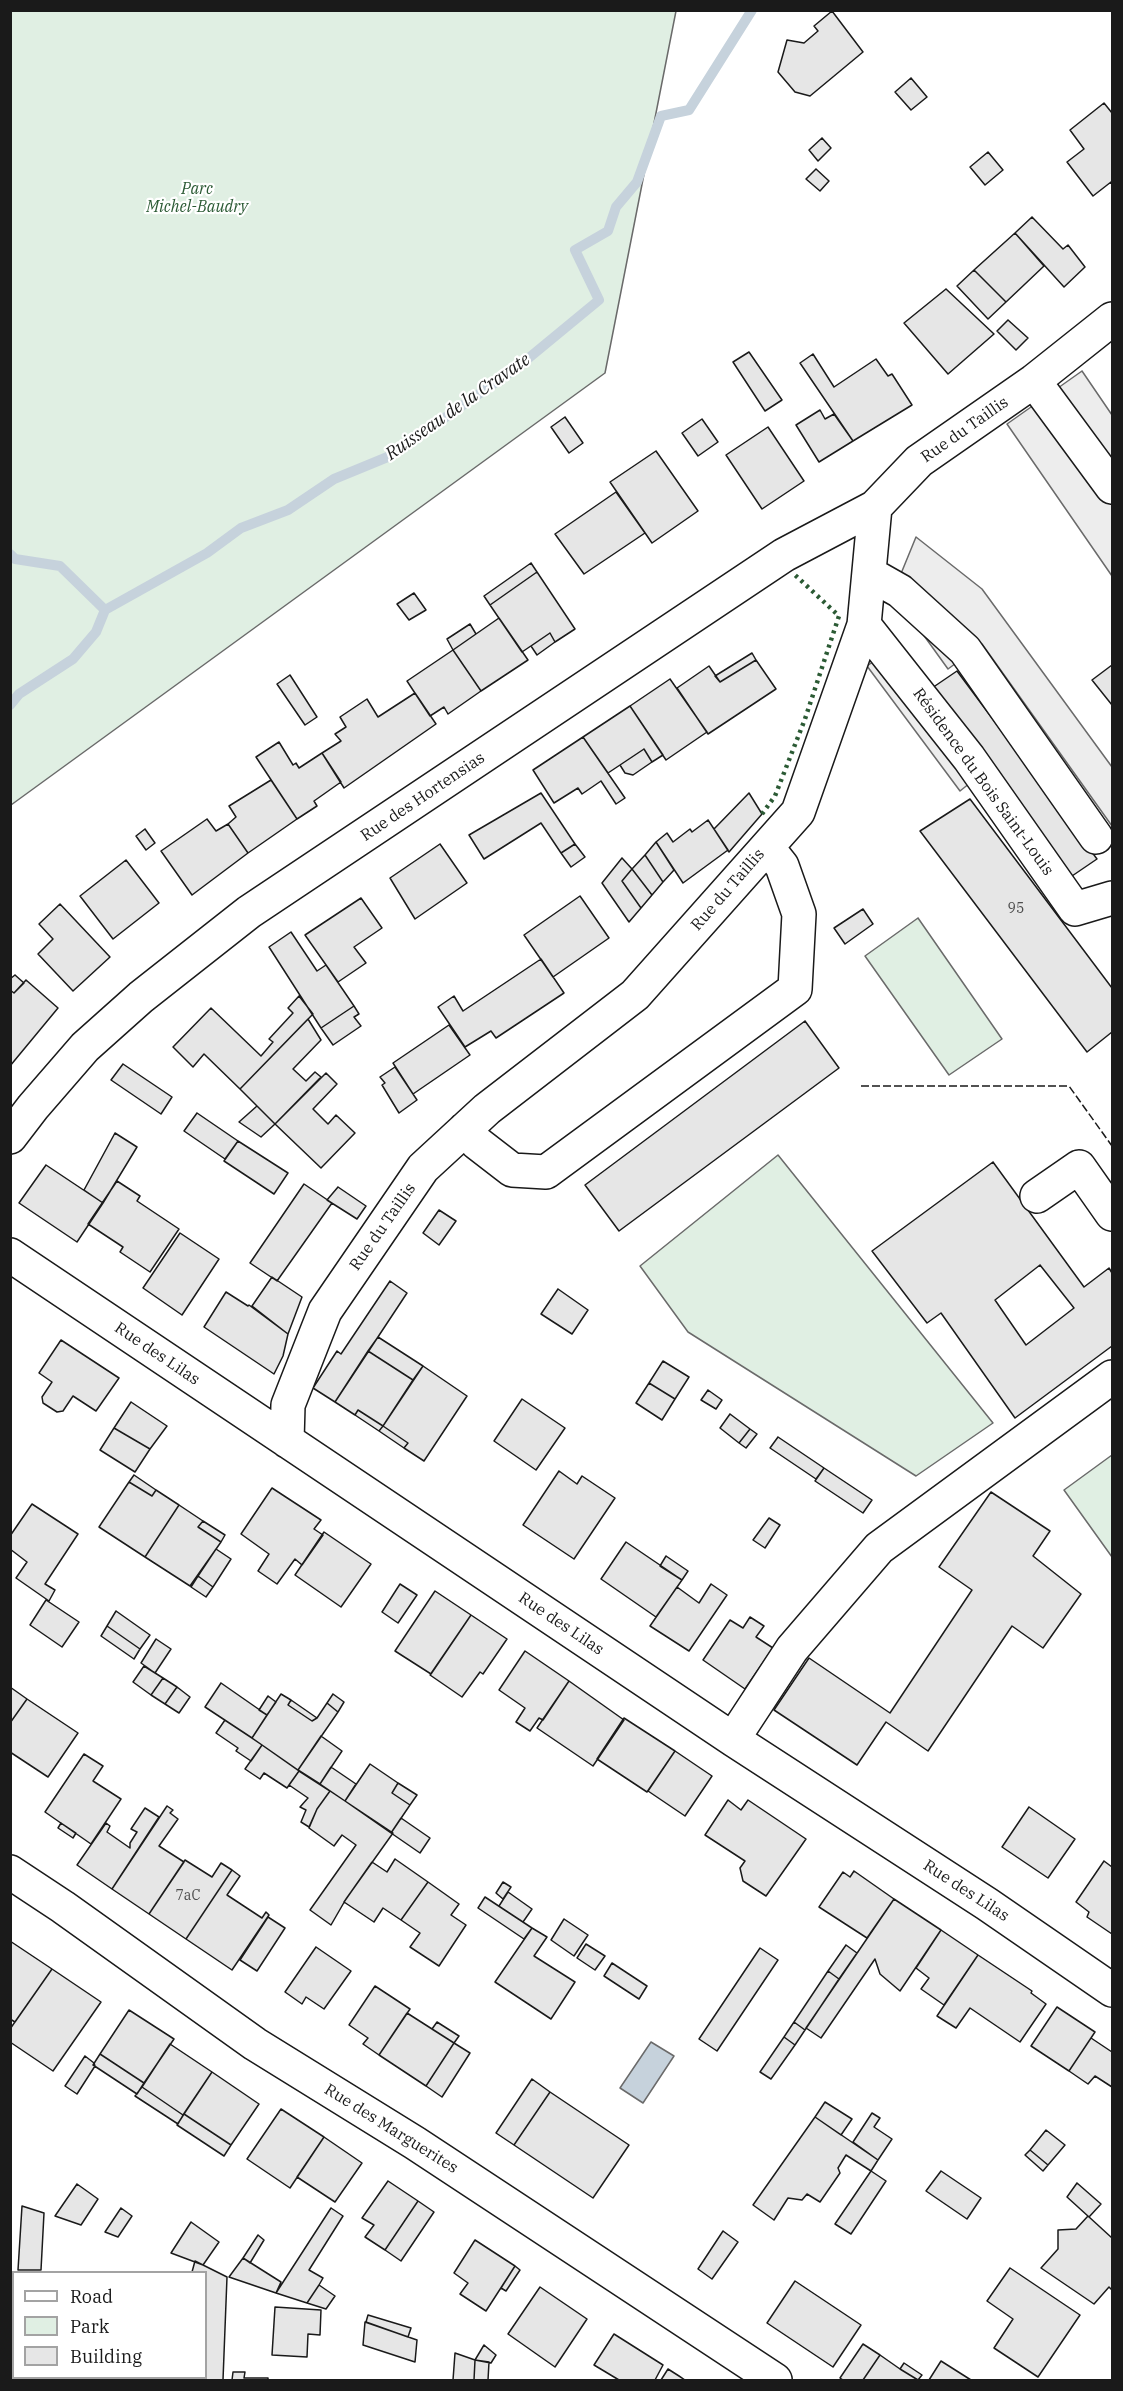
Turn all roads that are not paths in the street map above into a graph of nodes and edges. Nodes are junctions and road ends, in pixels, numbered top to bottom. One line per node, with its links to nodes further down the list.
1 (1113, 319): 2 (street, Rue du Taillis)
2 (1034, 381): 3 (street); 4 (street, Rue du Taillis)
3 (1113, 487)
4 (875, 507): 5 (street, Rue du Taillis); 11 (street, Rue des Hortensias)
5 (870, 574): 6 (street, Rue du Taillis); 7 (street)
6 (864, 625): 8 (street, Rue du Taillis); 9 (street, Résidence du Bois Saint-Louis)
7 (1096, 837)
8 (767, 847): 10 (street, Rue du Taillis); 10 (street)
9 (1113, 898)
10 (465, 1129): 16 (street, Rue du Taillis)
11 (10, 1137)
12 (1037, 1196): 13 (street)
13 (1113, 1214)
14 (10, 1255): 16 (street, Rue des Lilas)
15 (1113, 1377): 17 (street)
16 (287, 1441): 17 (street, Rue des Lilas)
17 (733, 1739): 19 (street, Rue des Lilas)
18 (10, 1872): 20 (street, Rue des Marguerites)
19 (1113, 1990)
20 (775, 2380)

